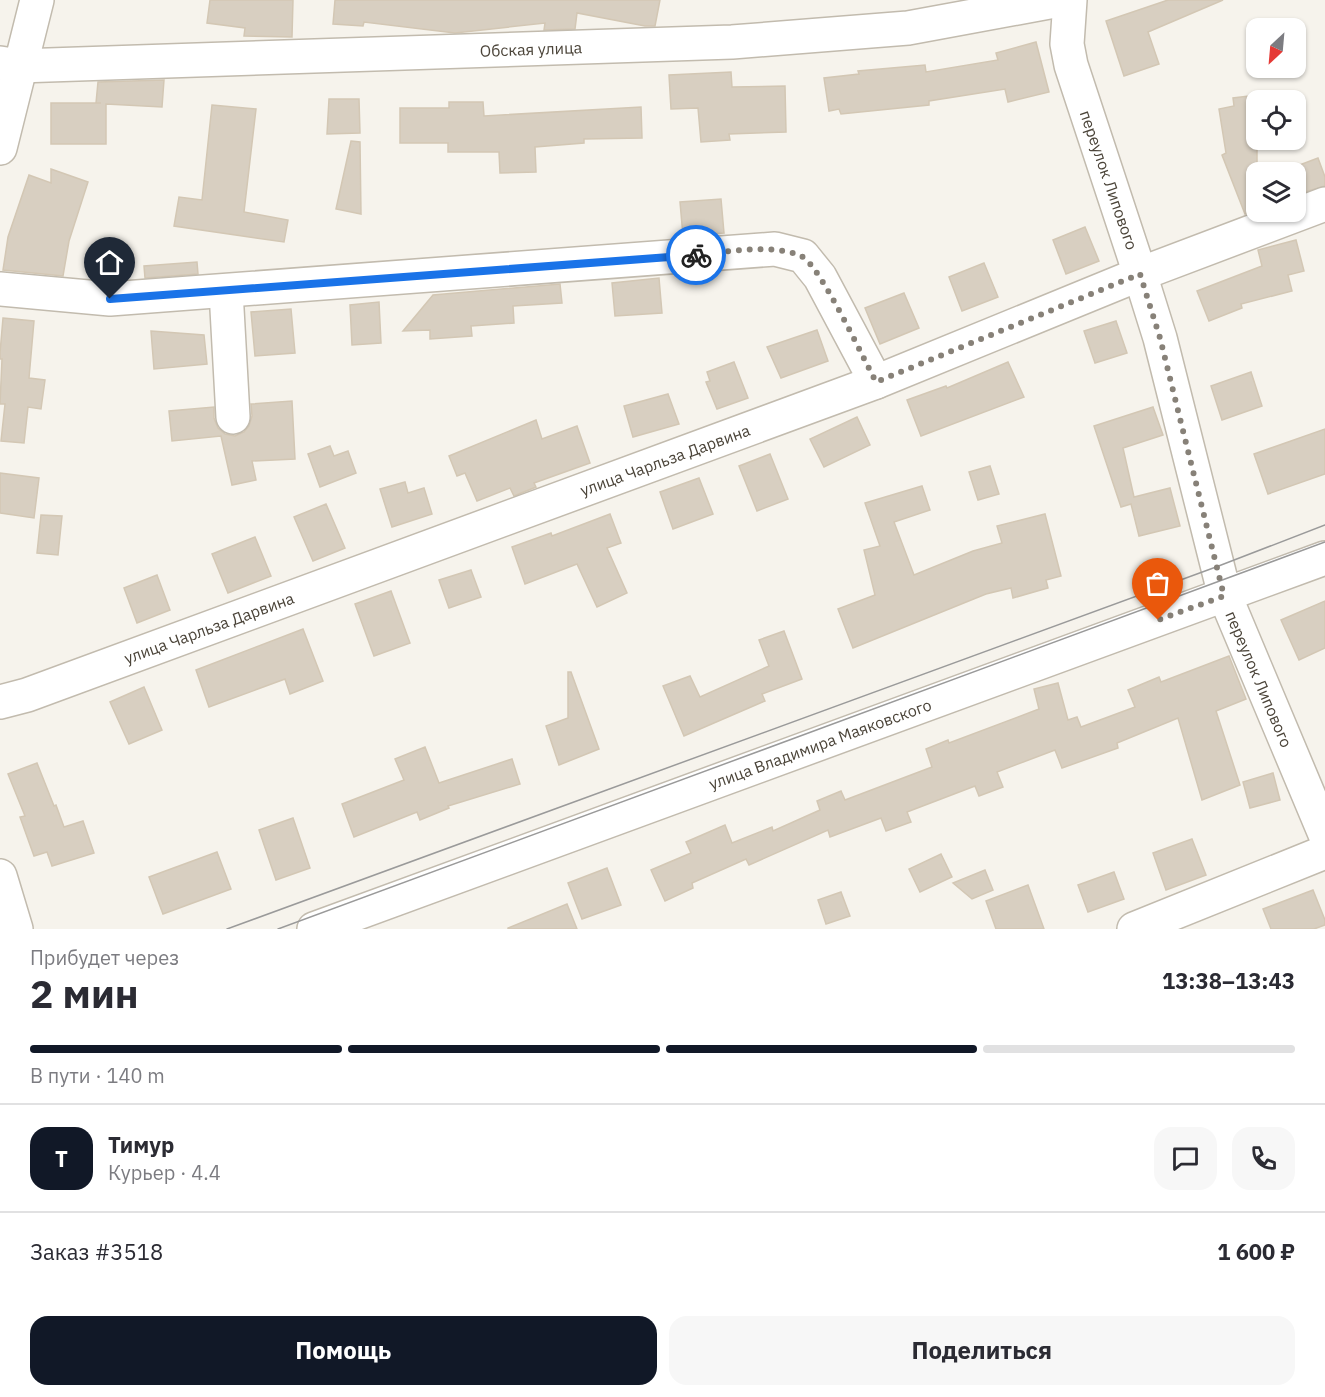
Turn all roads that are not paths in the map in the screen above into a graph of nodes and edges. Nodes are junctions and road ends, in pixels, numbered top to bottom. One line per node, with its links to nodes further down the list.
1 (37, 0): 4 (lane)
2 (1060, 0): 4 (lane, Обская улица)
3 (1070, 0): 7 (lane, переулок Липового)
4 (10, 64): 5 (lane)
5 (0, 148)
6 (1325, 204): 7 (lane, улица Чарльза Дарвина)
7 (1140, 274): 10 (lane, улица Чарльза Дарвина); 13 (lane, переулок Липового)
8 (0, 289): 9 (lane)
9 (226, 291): 10 (lane); 11 (lane)
10 (876, 382): 14 (lane, улица Чарльза Дарвина)
11 (233, 417)
12 (1325, 558): 13 (lane, улица Владимира Маяковского)
13 (1224, 596): 15 (lane, переулок Липового); 19 (lane, улица Владимира Маяковского)
14 (0, 702)
15 (1325, 834)
16 (1325, 852): 20 (lane)
17 (0, 876): 18 (lane)
18 (16, 929)
19 (314, 929)
20 (1134, 929)

